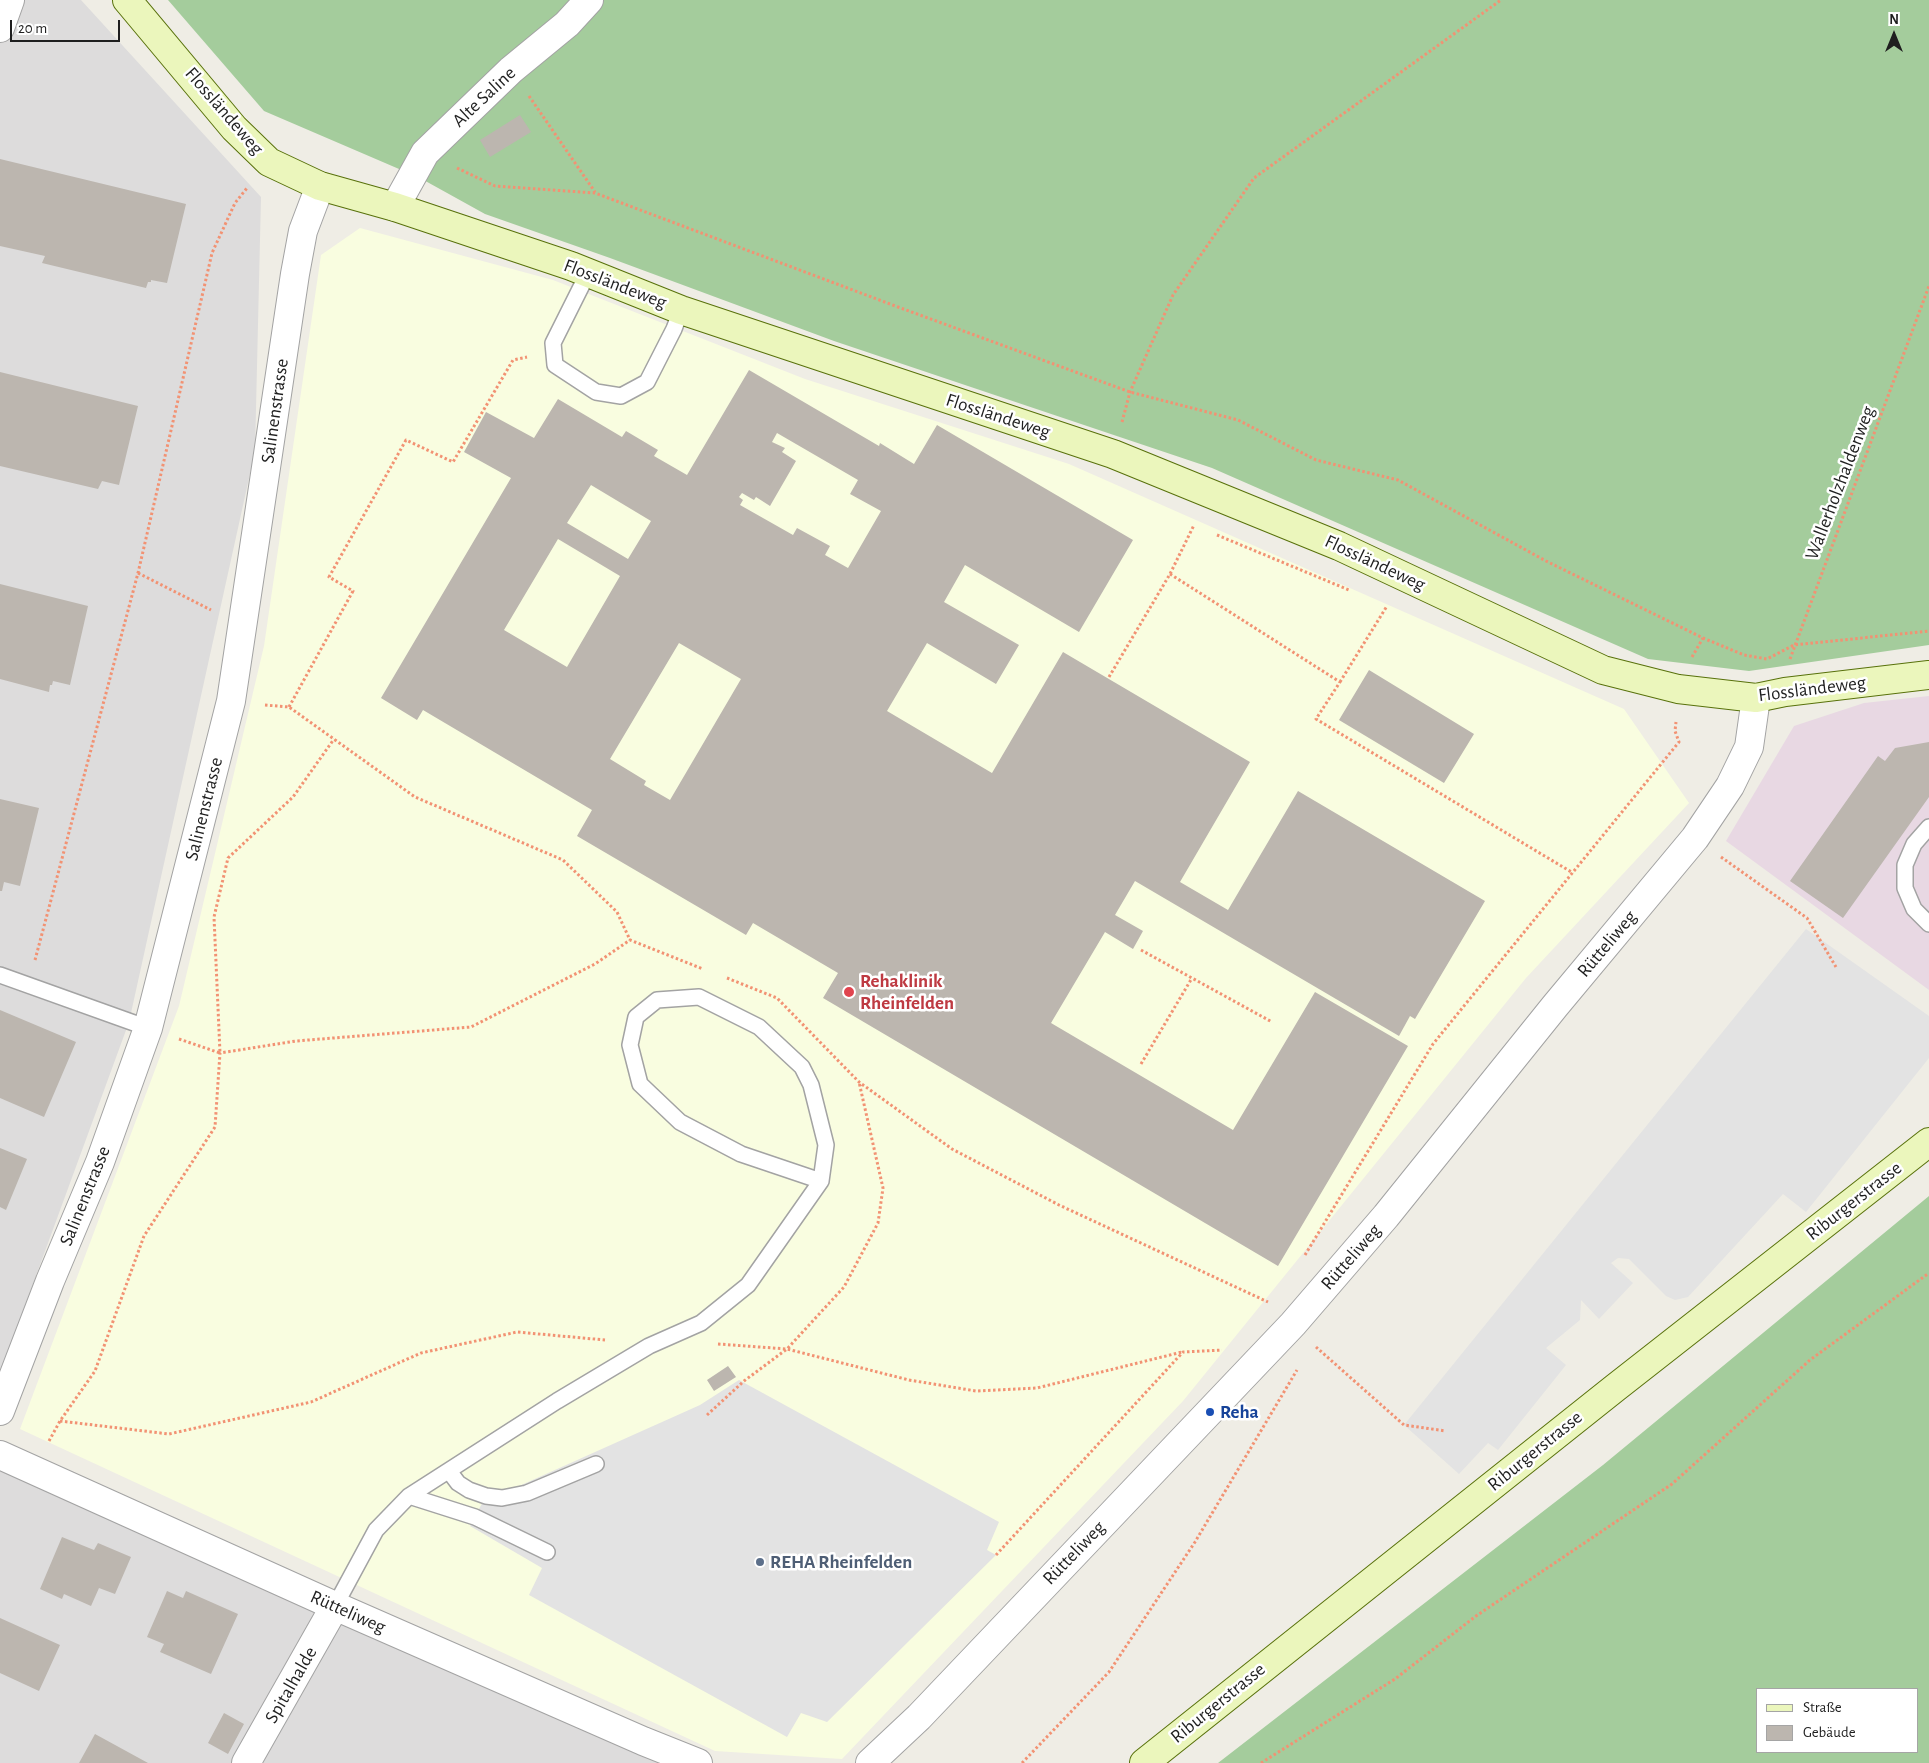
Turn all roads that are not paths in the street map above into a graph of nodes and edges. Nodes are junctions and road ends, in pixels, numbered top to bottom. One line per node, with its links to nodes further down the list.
1 (10, 0): 4 (street)
2 (127, 0): 5 (street, Flossländeweg)
3 (589, 0): 6 (street, Alte Saline)
4 (0, 28)
5 (320, 186): 6 (street, Flossländeweg); 14 (street, Salinenstrasse)
6 (395, 207): 7 (street, Flossländeweg)
7 (588, 273): 8 (street, Flossländeweg); 8 (lane)
8 (681, 310): 10 (street, Flossländeweg)
9 (1929, 675): 10 (street, Flossländeweg)
10 (1756, 698): 26 (street, Rütteliweg)
11 (1929, 827): 12 (lane)
12 (1929, 924)
13 (0, 975): 14 (lane)
14 (148, 1028): 17 (street, Salinenstrasse)
15 (1929, 1142): 27 (street, Riburgerstrasse)
16 (822, 1181): 16 (lane); 20 (lane)
17 (0, 1411)
18 (0, 1455): 23 (street, Rütteliweg)
19 (596, 1464): 20 (lane)
20 (449, 1471): 21 (lane)
21 (409, 1496): 22 (lane); 23 (lane)
22 (547, 1552)
23 (335, 1606): 24 (street, Spitalhalde); 25 (street, Rütteliweg)
24 (246, 1763)
25 (698, 1763)
26 (870, 1763)
27 (1144, 1763)

